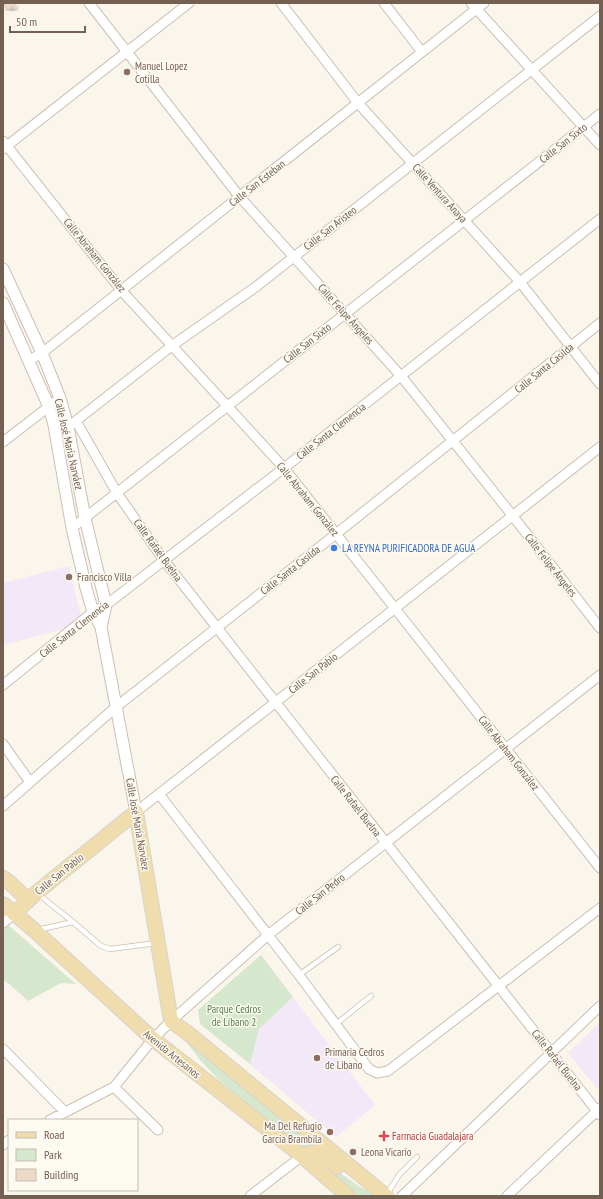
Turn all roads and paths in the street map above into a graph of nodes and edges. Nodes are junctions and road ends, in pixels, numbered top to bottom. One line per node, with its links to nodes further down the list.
1 (89, 3): 8 (street, Calle Felipe Ángeles)
2 (189, 3): 8 (street)
3 (281, 3): 11 (street, Calle Ventura Anaya)
4 (384, 3): 9 (street)
5 (484, 3): 6 (street, Calle San Esteban)
6 (474, 6): 9 (street, Calle San Esteban); 10 (street)
7 (600, 16): 10 (street, Calle San Aristeo)
8 (127, 52): 14 (street); 17 (street, Calle Felipe Ángeles)
9 (422, 52): 11 (street, Calle San Esteban)
10 (531, 70): 13 (street); 16 (street, Calle San Aristeo)
11 (358, 103): 16 (street, Calle Ventura Anaya); 17 (street, Calle San Esteban)
12 (600, 114): 13 (street, Calle San Sixto)
13 (583, 127): 15 (street); 19 (street, Calle San Sixto)
14 (4, 145): 23 (street, Calle Abraham González)
15 (600, 146)
16 (413, 163): 19 (street, Calle Ventura Anaya); 20 (street, Calle San Aristeo)
17 (240, 196): 20 (street, Calle Felipe Ángeles); 23 (street, Calle San Esteban)
18 (600, 219): 22 (street, Calle Santa Clemencia)
19 (465, 220): 22 (street, Calle Ventura Anaya); 25 (street, Calle San Sixto)
20 (294, 257): 25 (street, Calle Felipe Ángeles); 27 (street, Calle San Aristeo)
21 (3, 269): 29 (street, Calle José María Narváez)
22 (520, 282): 28 (street, Calle Ventura Anaya); 31 (street, Calle Santa Clemencia)
23 (122, 290): 27 (street, Calle Abraham González); 29 (street, Calle San Esteban)
24 (3, 303): 30 (street, Calle José María Narváez)
25 (345, 314): 31 (street, Calle Felipe Ángeles); 34 (street, Calle San Sixto)
26 (600, 323): 28 (street, Calle Santa Casilda)
27 (173, 345): 34 (street, Calle Abraham González); 36 (street, Calle San Aristeo)
28 (571, 346): 32 (street, Calle Ventura Anaya); 38 (street, Calle Santa Casilda)
29 (42, 353): 30 (street, Calle San Esteban); 33 (street, Calle José María Narváez)
30 (28, 361): 35 (street, Calle José María Narváez)
31 (401, 376): 38 (street, Calle Felipe Ángeles); 41 (street, Calle Santa Clemencia)
32 (600, 384)
33 (60, 398): 35 (street); 36 (street, Calle José María Narváez)
34 (227, 406): 41 (street, Calle Abraham González); 42 (street, Calle San Sixto)
35 (49, 407): 37 (street, Calle José María Narváez); 39 (street)
36 (72, 424): 37 (street); 42 (street, Calle Rafaél Buelna); 44 (street, Calle José María Narváez)
37 (54, 425): 45 (street, Calle José María Narváez)
38 (453, 441): 43 (street, Calle Felipe Ángeles); 46 (street, Calle Santa Casilda)
39 (3, 442)
40 (600, 446): 43 (street, Calle San Pablo)
41 (284, 468): 46 (street, Calle Abraham González); 47 (street, Calle Santa Clemencia)
42 (117, 493): 44 (street, Calle San Sixto); 47 (street, Calle Rafaél Buelna)
43 (512, 515): 49 (street, Calle San Pablo); 53 (street, Calle Felipe Ángeles)
44 (85, 518): 45 (street, Calle San Sixto); 48 (street, Calle José María Narváez)
45 (72, 528): 50 (street, Calle José María Narváez)
46 (336, 534): 49 (street, Calle Abraham González); 52 (street, Calle Santa Casilda)
47 (163, 560): 48 (street, Calle Santa Clemencia); 52 (street, Calle Rafaél Buelna)
48 (106, 605): 50 (street, Calle Santa Clemencia); 51 (street, Calle José María Narváez)
49 (394, 609): 56 (street, Calle San Pablo); 59 (street, Calle Abraham González)
50 (93, 612): 51 (street, Calle José María Narváez); 55 (street, Calle Santa Clemencia)
51 (101, 627): 57 (street, Calle José María Narváez)
52 (216, 627): 56 (street, Calle Rafaél Buelna); 57 (street, Calle Santa Casilda)
53 (600, 628)
54 (600, 675): 59 (street, Calle San Pedro)
55 (3, 686)
56 (275, 703): 61 (street, Calle San Pablo); 64 (street, Calle Rafaél Buelna)
57 (116, 707): 60 (street, Calle Santa Casilda); 63 (street, Calle José María Narváez)
58 (3, 744): 60 (street)
59 (506, 749): 64 (street, Calle San Pedro); 65 (street, Calle Abraham González)
60 (30, 782): 62 (street, Calle Santa Casilda)
61 (159, 794): 63 (street, Calle San Pablo); 74 (street)
62 (3, 806)
63 (136, 812): 67 (main road, Calle San Pablo); 75 (main road, Calle José María Narváez)
64 (385, 843): 74 (street, Calle San Pedro); 78 (street, Calle Rafaél Buelna)
65 (600, 868)
66 (3, 878): 67 (main road)
67 (32, 896): 70 (main road, Calle San Pablo); 71 (lane)
68 (3, 904): 70 (main road, Avenida Artesanos)
69 (600, 908): 78 (street)
70 (14, 914): 72 (street); 73 (main road, Avenida Artesanos)
71 (73, 922): 73 (lane); 75 (lane)
72 (3, 923)
73 (34, 930): 83 (main road, Avenida Artesanos)
74 (268, 935): 77 (street); 81 (street, Calle San Pedro)
75 (159, 943): 81 (main road, Calle José María Narváez)
76 (338, 947): 77 (lane)
77 (299, 975): 82 (street)
78 (498, 986): 82 (street); 85 (street, Calle Rafaél Buelna)
79 (371, 996): 82 (lane)
80 (600, 1006): 85 (street)
81 (171, 1021): 83 (street, Calle San Pedro); 93 (main road)
82 (336, 1024)
83 (153, 1040): 86 (street, Calle San Pedro); 91 (main road, Avenida Artesanos)
84 (3, 1049): 88 (street)
85 (551, 1053): 87 (street, Calle Rafaél Buelna); 96 (street)
86 (114, 1087): 88 (street, Calle San Pedro); 90 (street)
87 (599, 1111): 97 (street)
88 (65, 1112): 89 (street, Calle San Pedro)
89 (52, 1119)
90 (158, 1130)
91 (302, 1156): 93 (main road); 94 (street); 95 (main road, Avenida Artesanos)
92 (417, 1157): 93 (lane)
93 (385, 1195)
94 (250, 1196)
95 (348, 1196)
96 (402, 1196)
97 (507, 1196)

